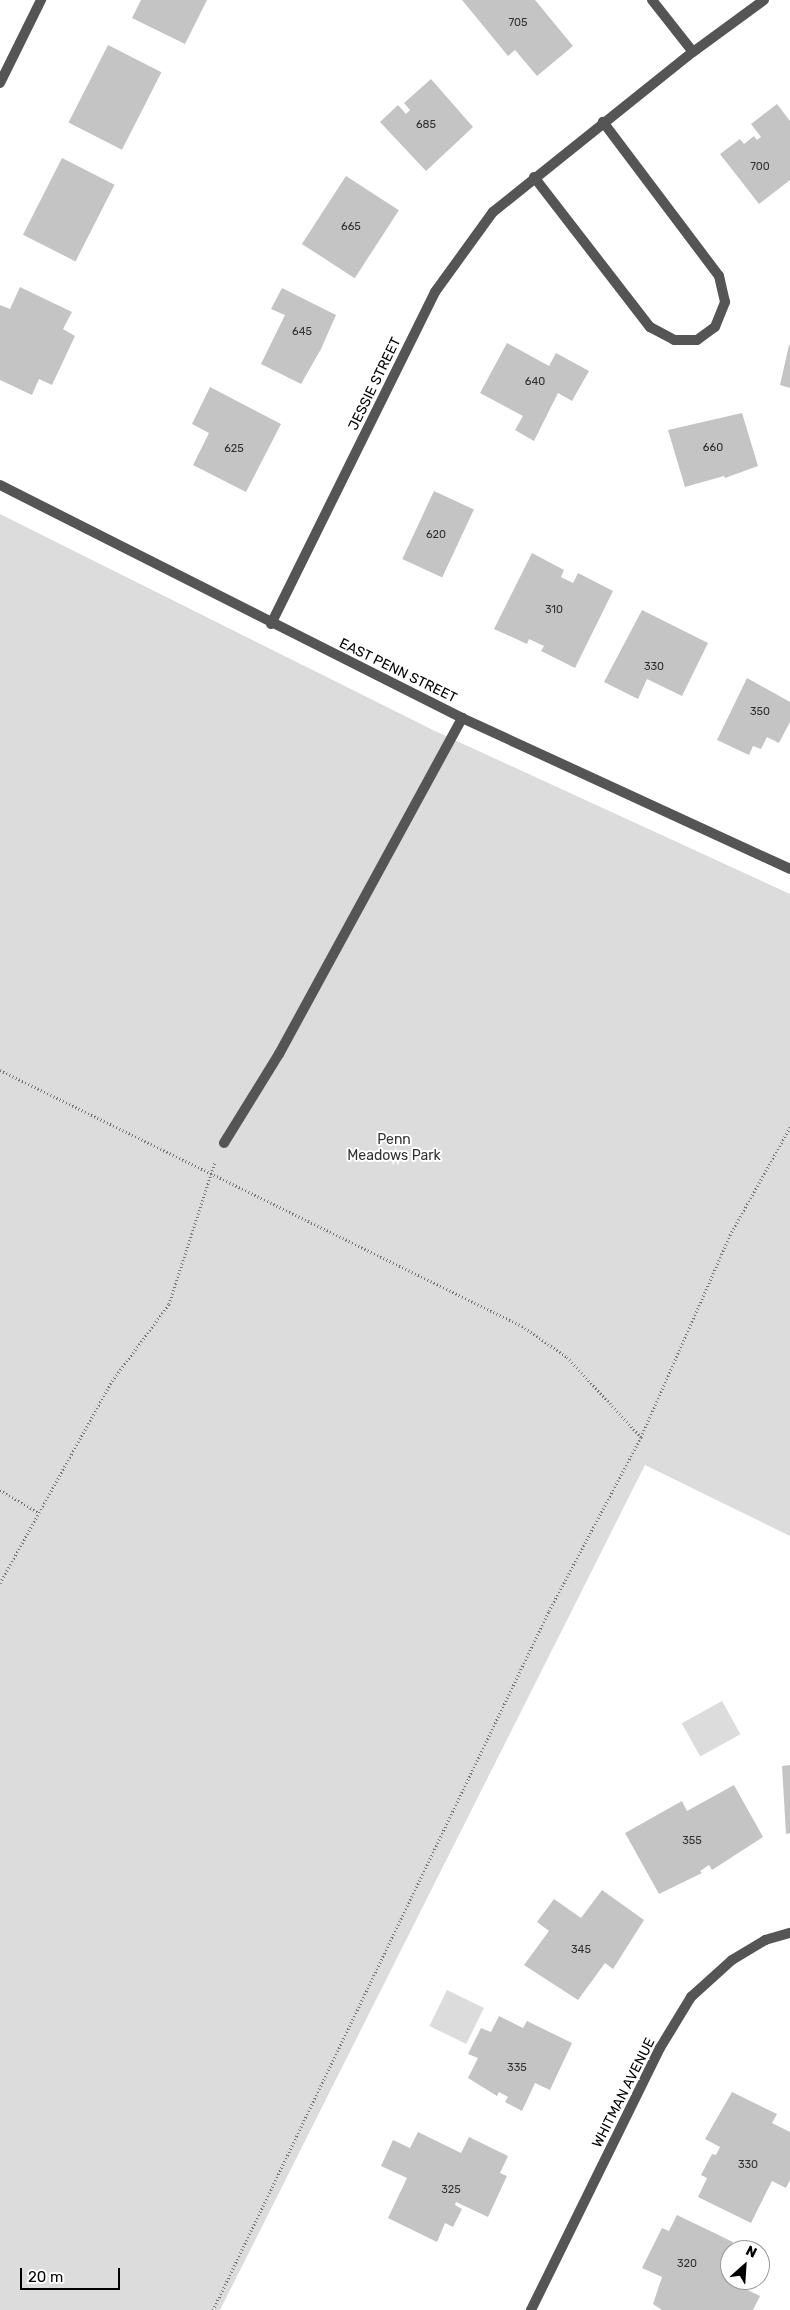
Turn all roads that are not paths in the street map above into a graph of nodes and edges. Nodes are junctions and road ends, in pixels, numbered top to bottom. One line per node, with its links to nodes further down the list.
1 (41, 0): 5 (street)
2 (652, 0): 4 (street)
3 (760, 1): 4 (street, JESSIE STREET)
4 (693, 52): 6 (street, JESSIE STREET)
5 (0, 83)
6 (603, 122): 7 (street, JESSIE STREET); 7 (street)
7 (534, 177): 9 (street, JESSIE STREET)
8 (0, 485): 9 (street, EAST PENN STREET)
9 (271, 624): 10 (street, EAST PENN STREET)
10 (462, 718): 11 (street, EAST PENN STREET); 12 (street)
11 (790, 869)
12 (224, 1143)
13 (790, 1933): 14 (street, WHITMAN AVENUE)
14 (531, 2310)

